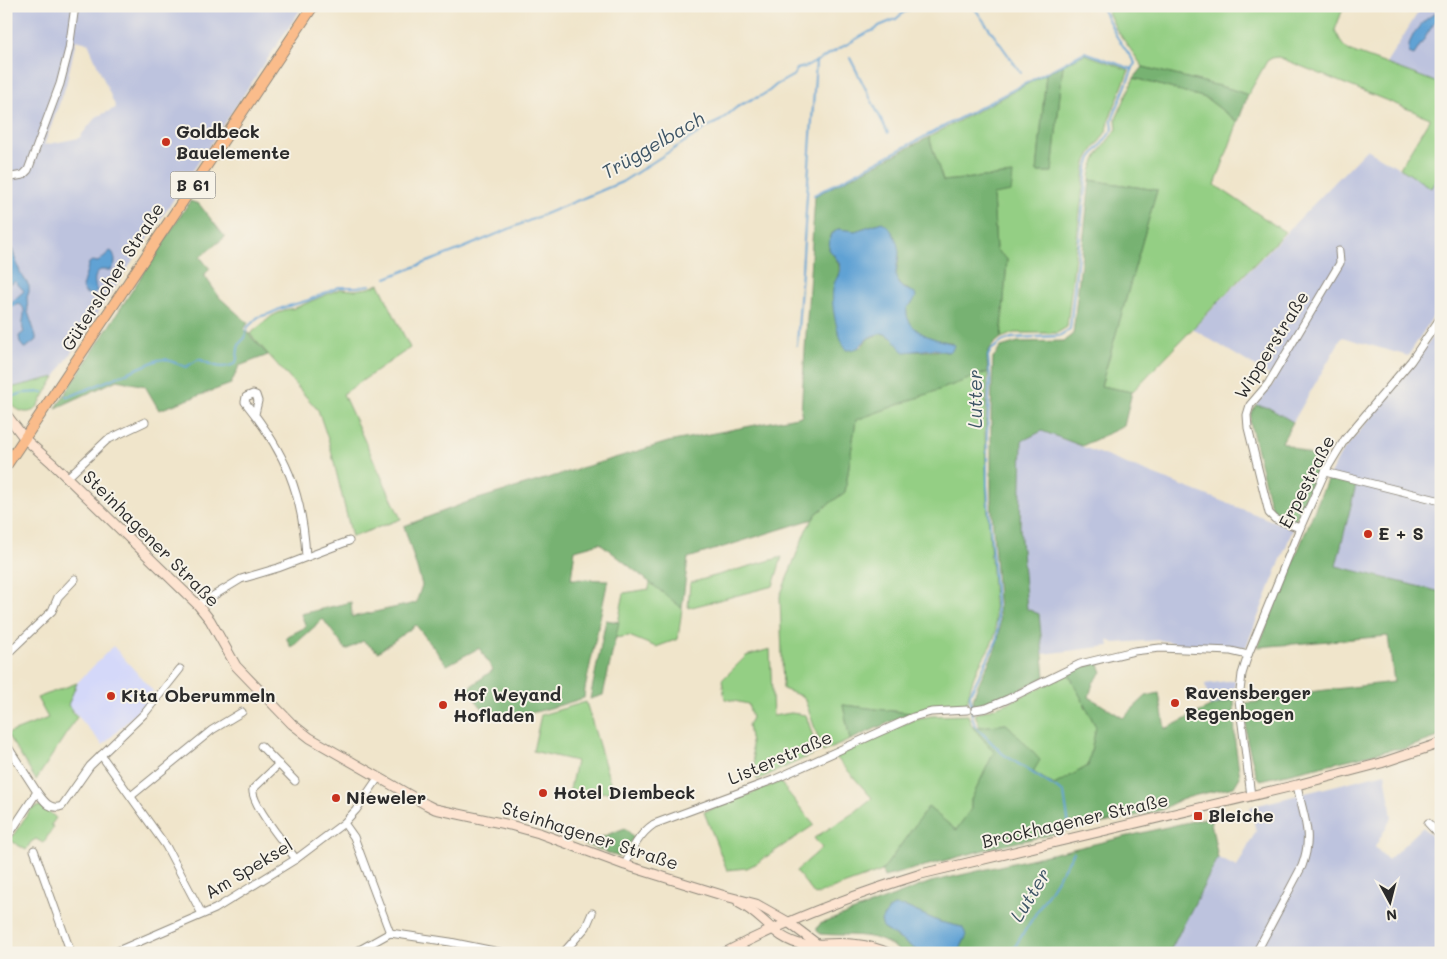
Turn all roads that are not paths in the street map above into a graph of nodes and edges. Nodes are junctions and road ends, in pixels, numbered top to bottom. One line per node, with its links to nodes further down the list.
1 (75, 6): 3 (street)
2 (313, 6): 9 (main road, Gütersloher Straße / B 61)
3 (6, 178)
4 (1339, 251): 14 (street, Wipperstraße)
5 (1441, 317): 11 (street, Erpestraße)
6 (6, 414): 9 (main road, Steinhagener Straße)
7 (255, 414): 16 (street)
8 (145, 422): 12 (street, Steinhagener Straße)
9 (25, 439): 10 (main road, Gütersloher Straße / B 61); 12 (main road, Steinhagener Straße)
10 (6, 466)
11 (1325, 472): 13 (street); 14 (street, Erpestraße)
12 (67, 478): 18 (main road, Steinhagener Straße)
13 (1441, 501)
14 (1300, 528): 20 (street, Erpestraße)
15 (348, 541): 16 (street)
16 (306, 557): 18 (street)
17 (75, 579): 19 (street)
18 (198, 605): 28 (main road, Steinhagener Straße)
19 (6, 655)
20 (1248, 655): 33 (street, Erpestraße); 42 (street, Listerstraße)
21 (180, 669): 26 (street)
22 (242, 712): 32 (street)
23 (1441, 743): 30 (main road, Brockhagener Straße)
24 (6, 744): 31 (street)
25 (261, 746): 27 (street)
26 (101, 755): 31 (street); 32 (street)
27 (279, 764): 29 (street); 41 (street)
28 (378, 778): 35 (street, Am Speksel); 42 (main road, Steinhagener Straße)
29 (296, 781)
30 (1297, 785): 33 (main road, Brockhagener Straße); 58 (street)
31 (38, 792): 37 (street)
32 (131, 796): 45 (street)
33 (1251, 796): 46 (main road, Brockhagener Straße)
34 (6, 821): 37 (street)
35 (344, 823): 41 (street, Am Speksel); 48 (street)
36 (1428, 823): 38 (street)
37 (14, 827): 39 (street)
38 (1441, 837)
39 (6, 839)
40 (34, 850): 51 (street)
41 (296, 859): 45 (street, Am Speksel)
42 (624, 866): 43 (main road, Steinhagener Straße)
43 (725, 896): 46 (main road, Steinhagener Straße); 47 (main road, Steinhagener Straße)
44 (592, 913): 55 (street)
45 (202, 914): 52 (street, Am Speksel)
46 (788, 922): 47 (main road, Brockhagener Straße); 49 (main road, Steinhagener Straße)
47 (770, 930): 49 (main road, Steinhagener Straße); 56 (main road, Brockhagener Straße)
48 (390, 933): 50 (street); 53 (street)
49 (817, 944): 57 (main road, Steinhagener Straße)
50 (494, 952): 54 (street)
51 (71, 953)
52 (112, 953)
53 (354, 953)
54 (504, 953)
55 (563, 953)
56 (724, 953)
57 (888, 953)
58 (1256, 953)

